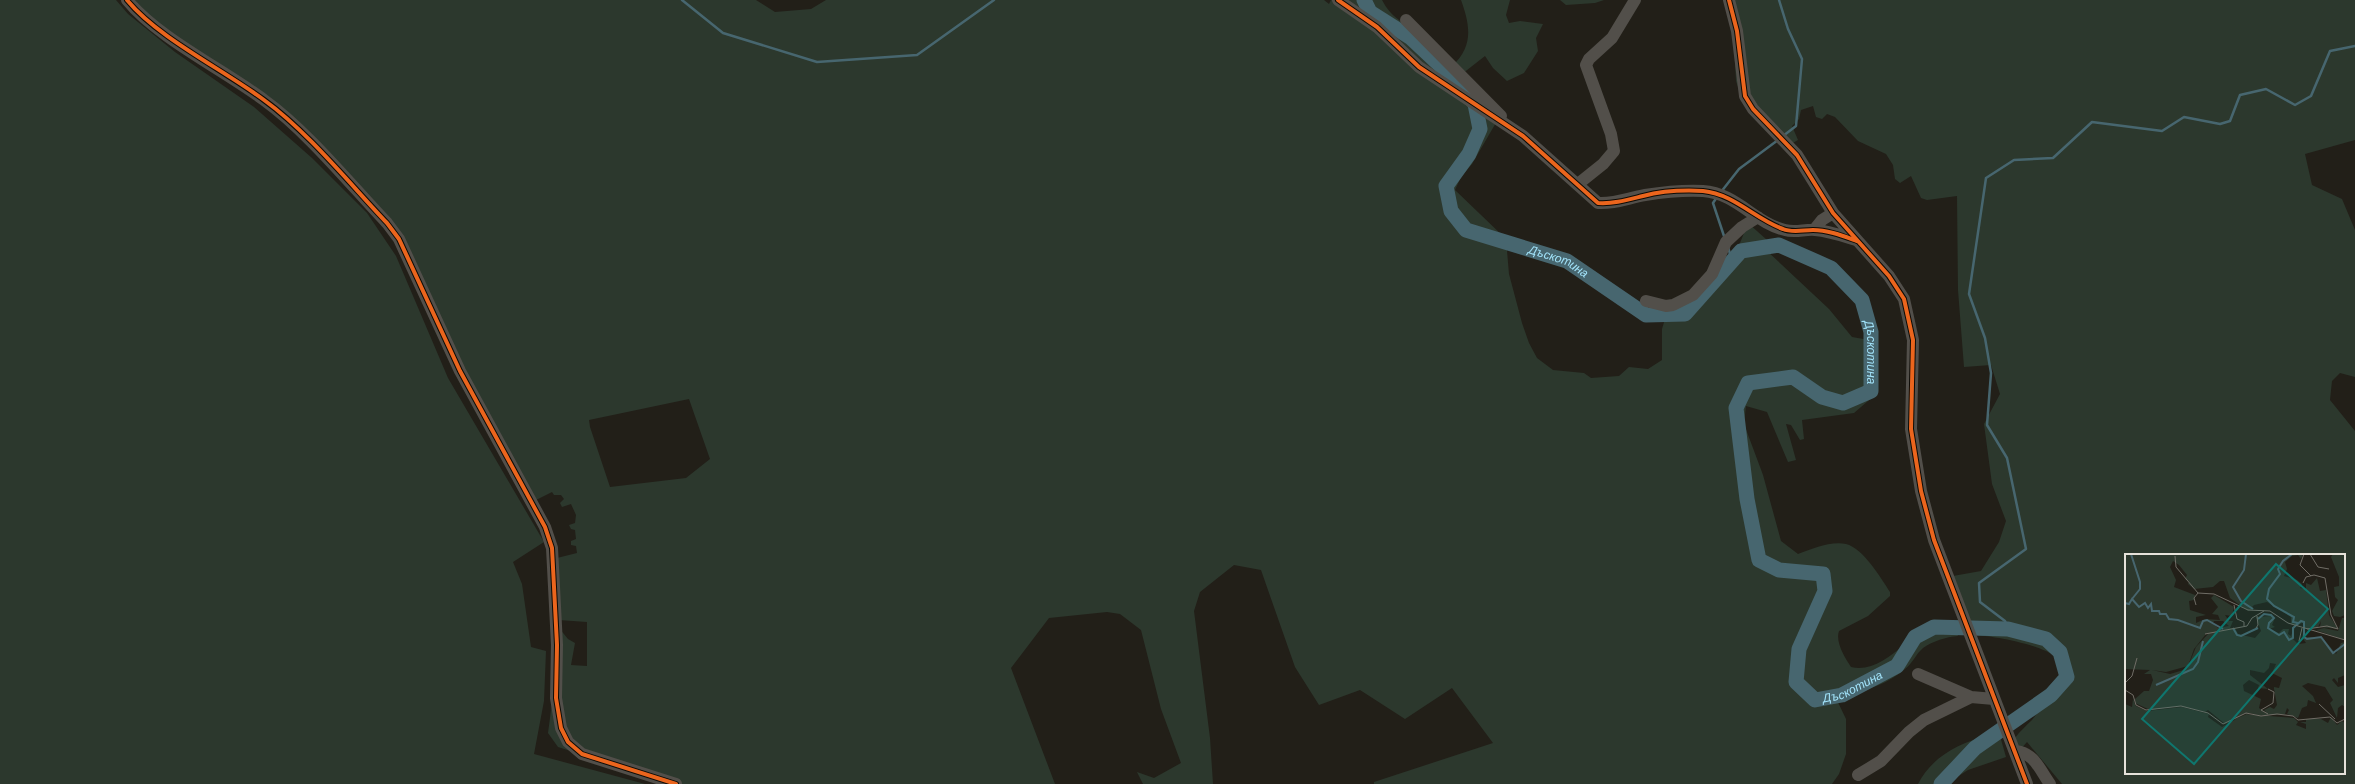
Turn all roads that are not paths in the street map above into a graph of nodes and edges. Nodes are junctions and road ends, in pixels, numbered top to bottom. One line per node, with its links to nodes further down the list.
1 (127, 0): 18 (street)
2 (1338, 0): 6 (street)
3 (1635, 0): 7 (street)
4 (1729, 0): 8 (street)
5 (1406, 20): 6 (street)
6 (1522, 136): 7 (street)
7 (1578, 184): 9 (street)
8 (1833, 213): 10 (street); 11 (street)
9 (1758, 217): 10 (street); 12 (street)
10 (1814, 230): 11 (street)
11 (1857, 240): 15 (street)
12 (1646, 301)
13 (1918, 674): 14 (street)
14 (1971, 697): 15 (street); 17 (street)
15 (1994, 699): 16 (street)
16 (2013, 746): 19 (street); 20 (street)
17 (1858, 775)
18 (676, 784)
19 (2027, 784)
20 (2050, 784)

